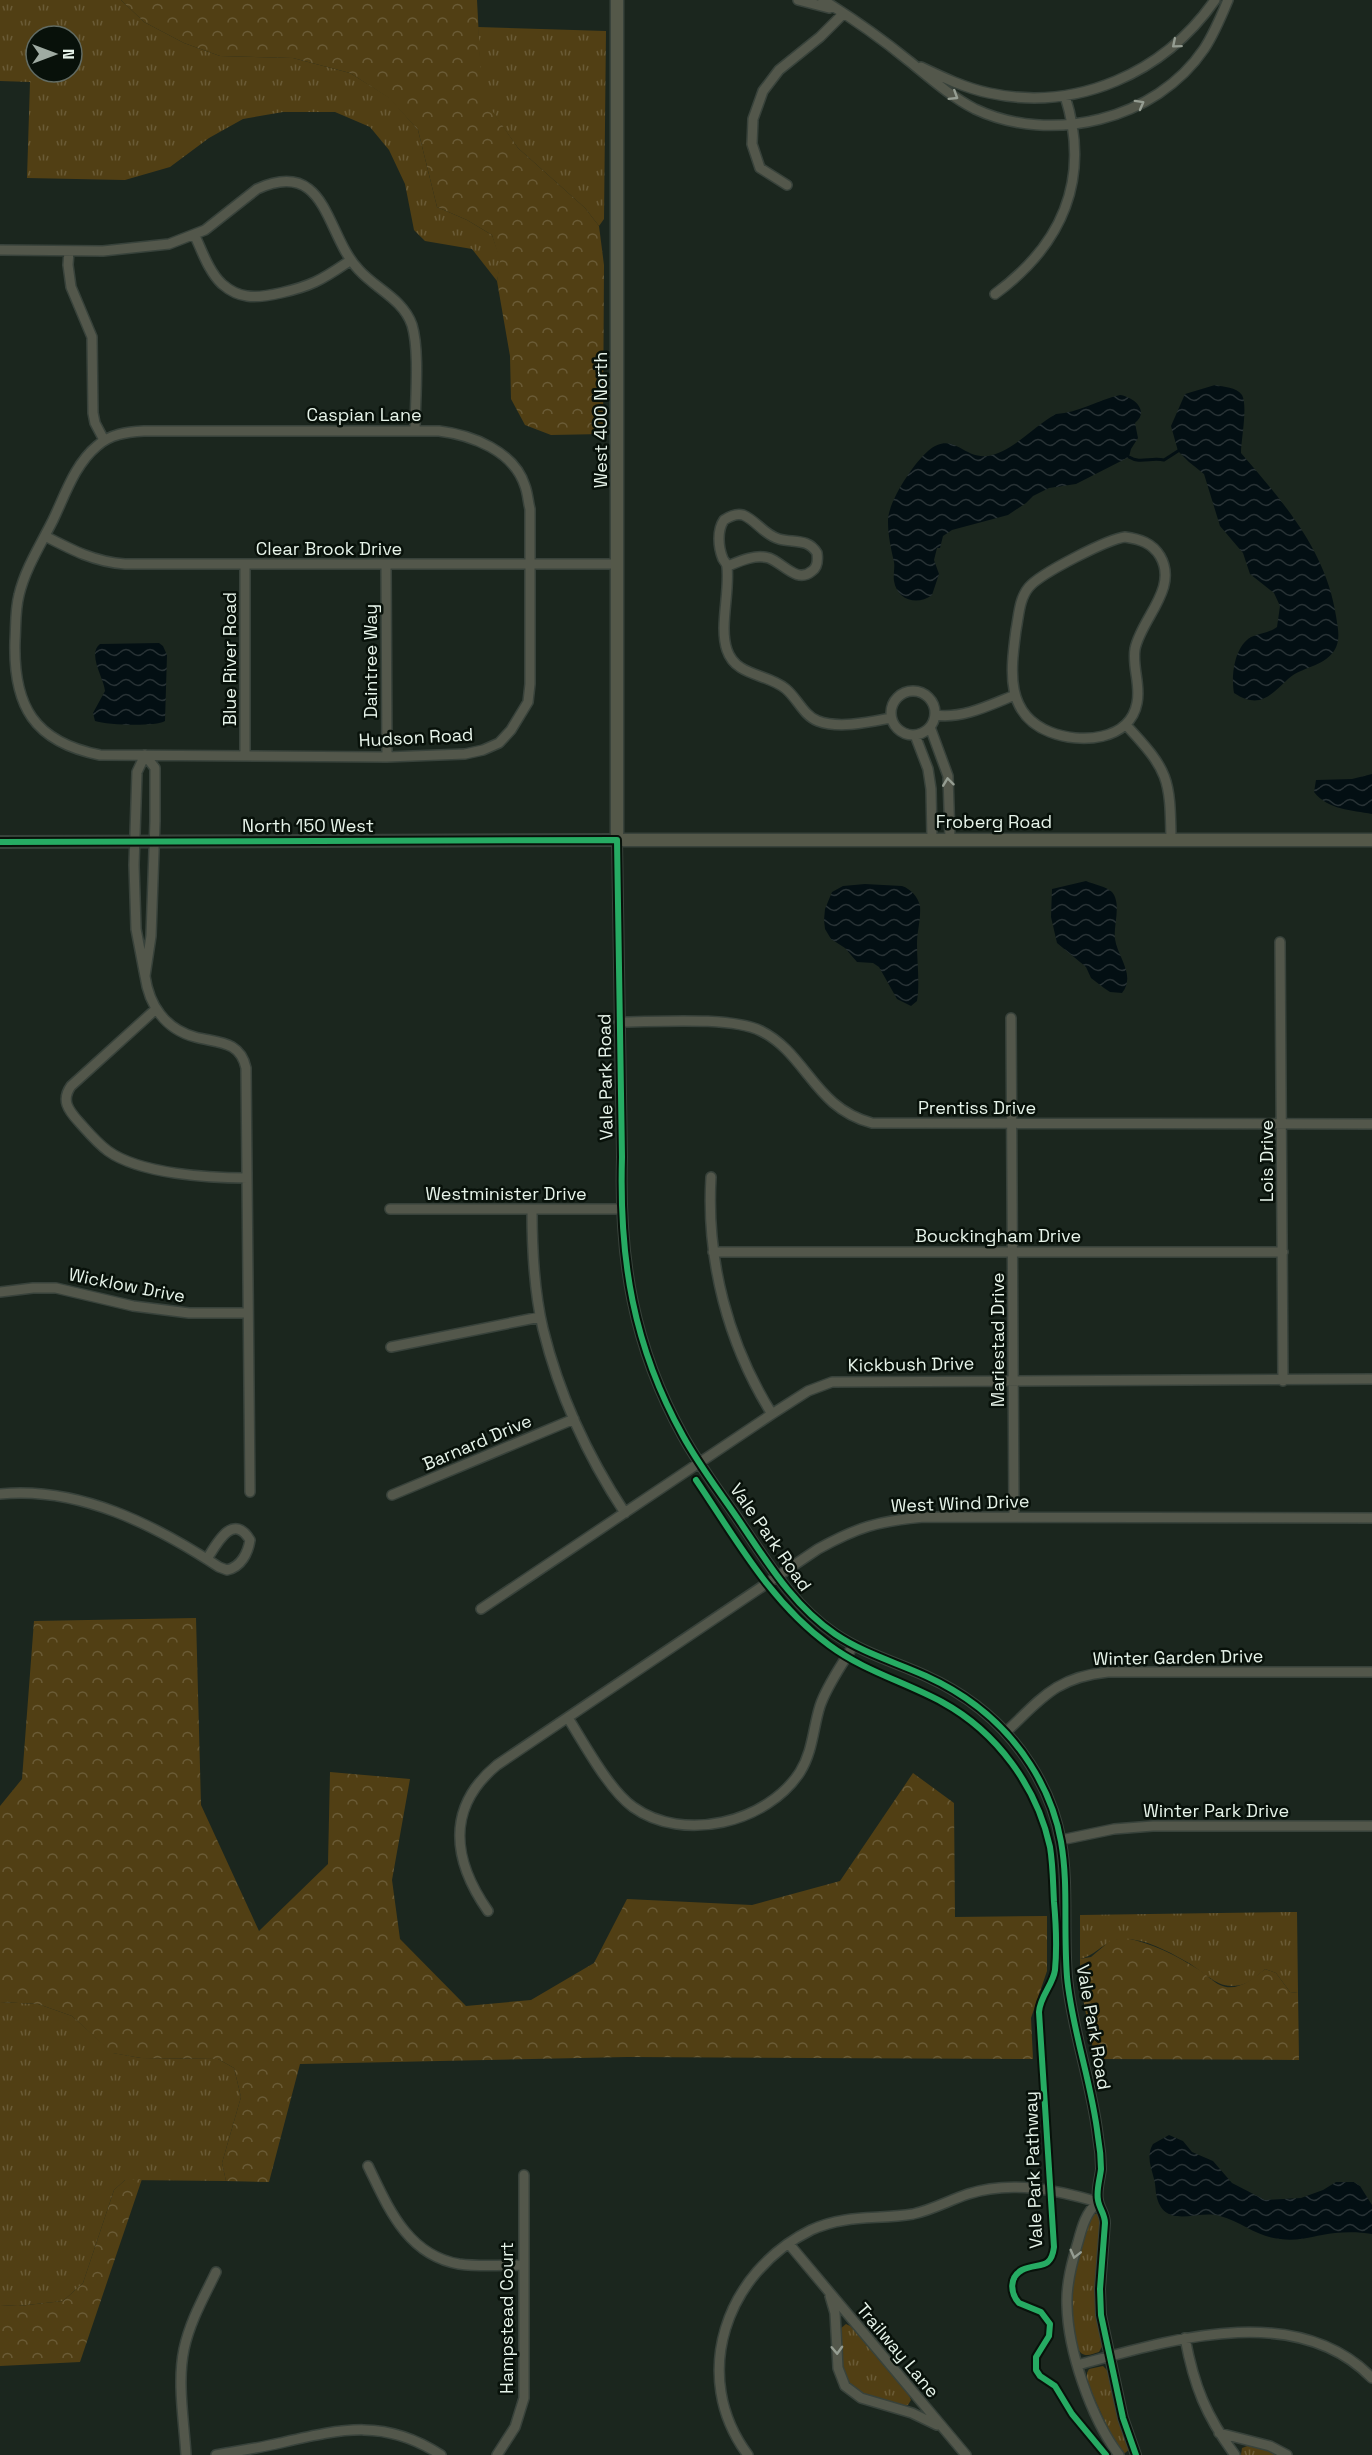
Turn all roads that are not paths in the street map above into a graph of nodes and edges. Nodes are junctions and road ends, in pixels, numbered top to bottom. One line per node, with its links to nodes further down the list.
1 (617, 0): 22 (main road, West 400 North)
2 (798, 0): 6 (street)
3 (823, 0): 6 (street)
4 (1215, 0): 8 (street, one-way to 8)
5 (1228, 0): 9 (street, one-way to 5)
6 (843, 14): 7 (street); 10 (street)
7 (908, 60): 8 (street); 9 (street, one-way to 9)
8 (1065, 96): 9 (street)
9 (1073, 124): 15 (street)
10 (787, 185)
11 (195, 236): 13 (street); 14 (street); 14 (street)
12 (0, 249): 13 (street)
13 (69, 251): 17 (street)
14 (351, 260): 16 (street)
15 (994, 294)
16 (415, 430): 17 (street, Caspian Lane); 21 (street, Caspian Lane)
17 (104, 440): 18 (street, Hudson Road)
18 (45, 536): 19 (street, Clear Brook Drive); 31 (street, Hudson Road)
19 (245, 564): 20 (street, Clear Brook Drive); 30 (street, Blue River Road)
20 (386, 564): 21 (street, Clear Brook Drive); 32 (street, Daintree Way)
21 (530, 564): 22 (street, Clear Brook Drive); 32 (street, Hudson Road)
22 (618, 564): 36 (main road, West 400 North)
23 (728, 566): 23 (street); 26 (street)
24 (1015, 695): 25 (street); 27 (street); 27 (street)
25 (935, 715): 26 (street); 28 (street)
26 (891, 718): 29 (street)
27 (1126, 725): 35 (street)
28 (930, 727): 29 (street); 34 (street, one-way to 28)
29 (915, 735): 33 (street)
30 (245, 754): 31 (street, Hudson Road); 32 (street, Hudson Road)
31 (145, 755): 38 (street); 40 (street)
32 (387, 757)
33 (932, 839): 34 (main road, Froberg Road); 36 (main road, Froberg Road)
34 (950, 839): 35 (main road, Froberg Road)
35 (1171, 839): 37 (main road, Froberg Road)
36 (617, 840): 38 (street, North 150 West); 45 (street, Vale Park Road)
37 (1372, 840)
38 (154, 841): 40 (street, North 150 West); 42 (street)
39 (0, 842): 40 (street, North 150 West)
40 (136, 842): 42 (street)
41 (1280, 942): 47 (street, Lois Drive)
42 (145, 976): 43 (street)
43 (156, 1009): 50 (street); 50 (street)
44 (1011, 1018): 46 (street, Mariestad Drive)
45 (619, 1022): 46 (street, Prentiss Drive); 52 (street, Vale Park Road)
46 (1012, 1124): 47 (street, Prentiss Drive); 55 (street, Mariestad Drive)
47 (1282, 1124): 48 (street, Prentiss Drive); 56 (street, Lois Drive)
48 (1372, 1124)
49 (711, 1177): 54 (street)
50 (248, 1178): 58 (street)
51 (390, 1209): 53 (street, Westminister Drive)
52 (621, 1209): 53 (street, Westminister Drive); 66 (street, Vale Park Road)
53 (532, 1210): 59 (street)
54 (713, 1251): 55 (street, Bouckingham Drive); 64 (street)
55 (1013, 1252): 56 (street, Bouckingham Drive); 61 (street, Mariestad Drive)
56 (1283, 1252): 63 (street, Lois Drive)
57 (0, 1292): 58 (street, Wicklow Drive)
58 (248, 1313): 67 (street)
59 (540, 1317): 60 (street); 65 (street)
60 (391, 1347)
61 (1014, 1380): 63 (street, Kickbush Drive); 64 (street, Kickbush Drive); 71 (street, Mariestad Drive)
62 (1372, 1380): 63 (street, Kickbush Drive)
63 (1283, 1381)
64 (772, 1414): 66 (street, Kickbush Drive)
65 (574, 1419): 69 (street, Barnard Drive); 70 (street)
66 (700, 1463): 70 (street, Kickbush Drive); 74 (street, Vale Park Road)
67 (250, 1492)
68 (0, 1494): 73 (street)
69 (392, 1495)
70 (625, 1513): 75 (street, Kickbush Drive)
71 (1014, 1517): 72 (street, West Wind Drive); 74 (street, West Wind Drive)
72 (1372, 1518)
73 (207, 1559): 73 (street)
74 (777, 1577): 76 (street, Vale Park Road); 78 (street, West Wind Drive)
75 (481, 1609)
76 (853, 1646): 78 (street); 79 (street, Vale Park Road)
77 (1372, 1672): 79 (street, Winter Garden Drive)
78 (568, 1719): 82 (street, West Wind Drive)
79 (1006, 1732): 81 (street, Vale Park Road)
80 (1372, 1826): 81 (street, Winter Park Drive)
81 (1061, 1840): 85 (street, Vale Park Road)
82 (489, 1911)
83 (368, 2166): 87 (street)
84 (524, 2175): 87 (street, Hampstead Court)
85 (1098, 2202): 86 (street); 91 (street, Vale Park Road); 92 (street, Vale Park Road, one-way to 92)
86 (789, 2244): 89 (street, Trailway Lane); 100 (street)
87 (524, 2265): 99 (street, Hampstead Court)
88 (216, 2272): 96 (street)
89 (829, 2293): 94 (street, Trailway Lane); 94 (street, Trailway Lane, one-way to 94)
90 (1185, 2338): 91 (street); 93 (street); 95 (street)
91 (1110, 2356): 92 (street); 103 (street, Vale Park Road)
92 (1078, 2365): 102 (street, Vale Park Road)
93 (1371, 2374)
94 (942, 2428): 101 (street, Trailway Lane)
95 (1219, 2433): 104 (street); 105 (street)
96 (186, 2455)
97 (216, 2455): 98 (street)
98 (441, 2455)
99 (497, 2455)
100 (748, 2455)
101 (966, 2455)
102 (1119, 2455)
103 (1136, 2455)
104 (1235, 2455)
105 (1287, 2455)

